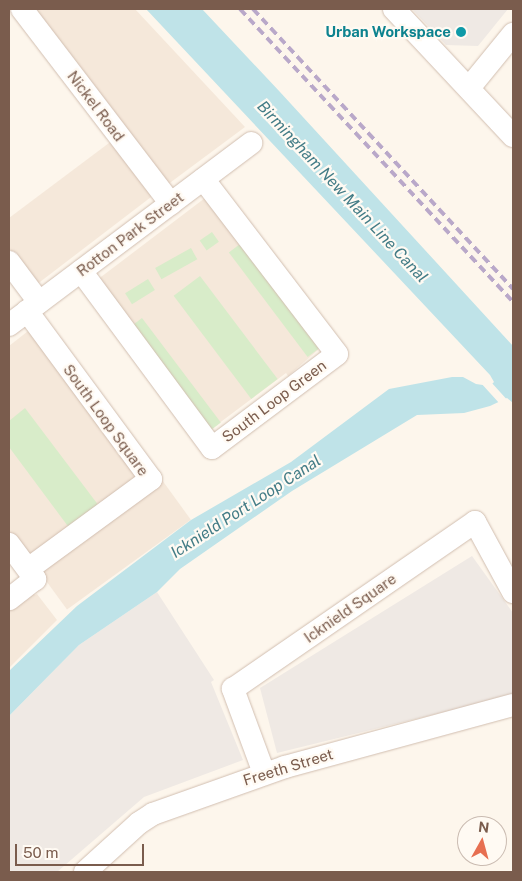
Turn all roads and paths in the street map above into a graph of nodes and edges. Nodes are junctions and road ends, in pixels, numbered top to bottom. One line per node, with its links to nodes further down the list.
1 (22, 9): 8 (street, Nickel Road)
2 (394, 9): 4 (street)
3 (513, 34): 4 (street)
4 (469, 88): 5 (street)
5 (513, 136)
6 (252, 143): 7 (street, Rotton Park Street)
7 (203, 179): 8 (street, Rotton Park Street); 10 (street, South Loop Green)
8 (170, 204): 10 (street, Rotton Park Street)
9 (9, 262): 11 (street)
10 (81, 271): 11 (street, Rotton Park Street)
11 (33, 307): 12 (street, Rotton Park Street); 14 (street, South Loop Square)
12 (9, 325)
13 (9, 544): 14 (street)
14 (28, 569): 16 (street)
15 (513, 592): 18 (street, Icknield Square)
16 (9, 599)
17 (513, 705): 18 (street, Freeth Street)
18 (264, 773): 19 (street, Freeth Street)
19 (84, 872)

